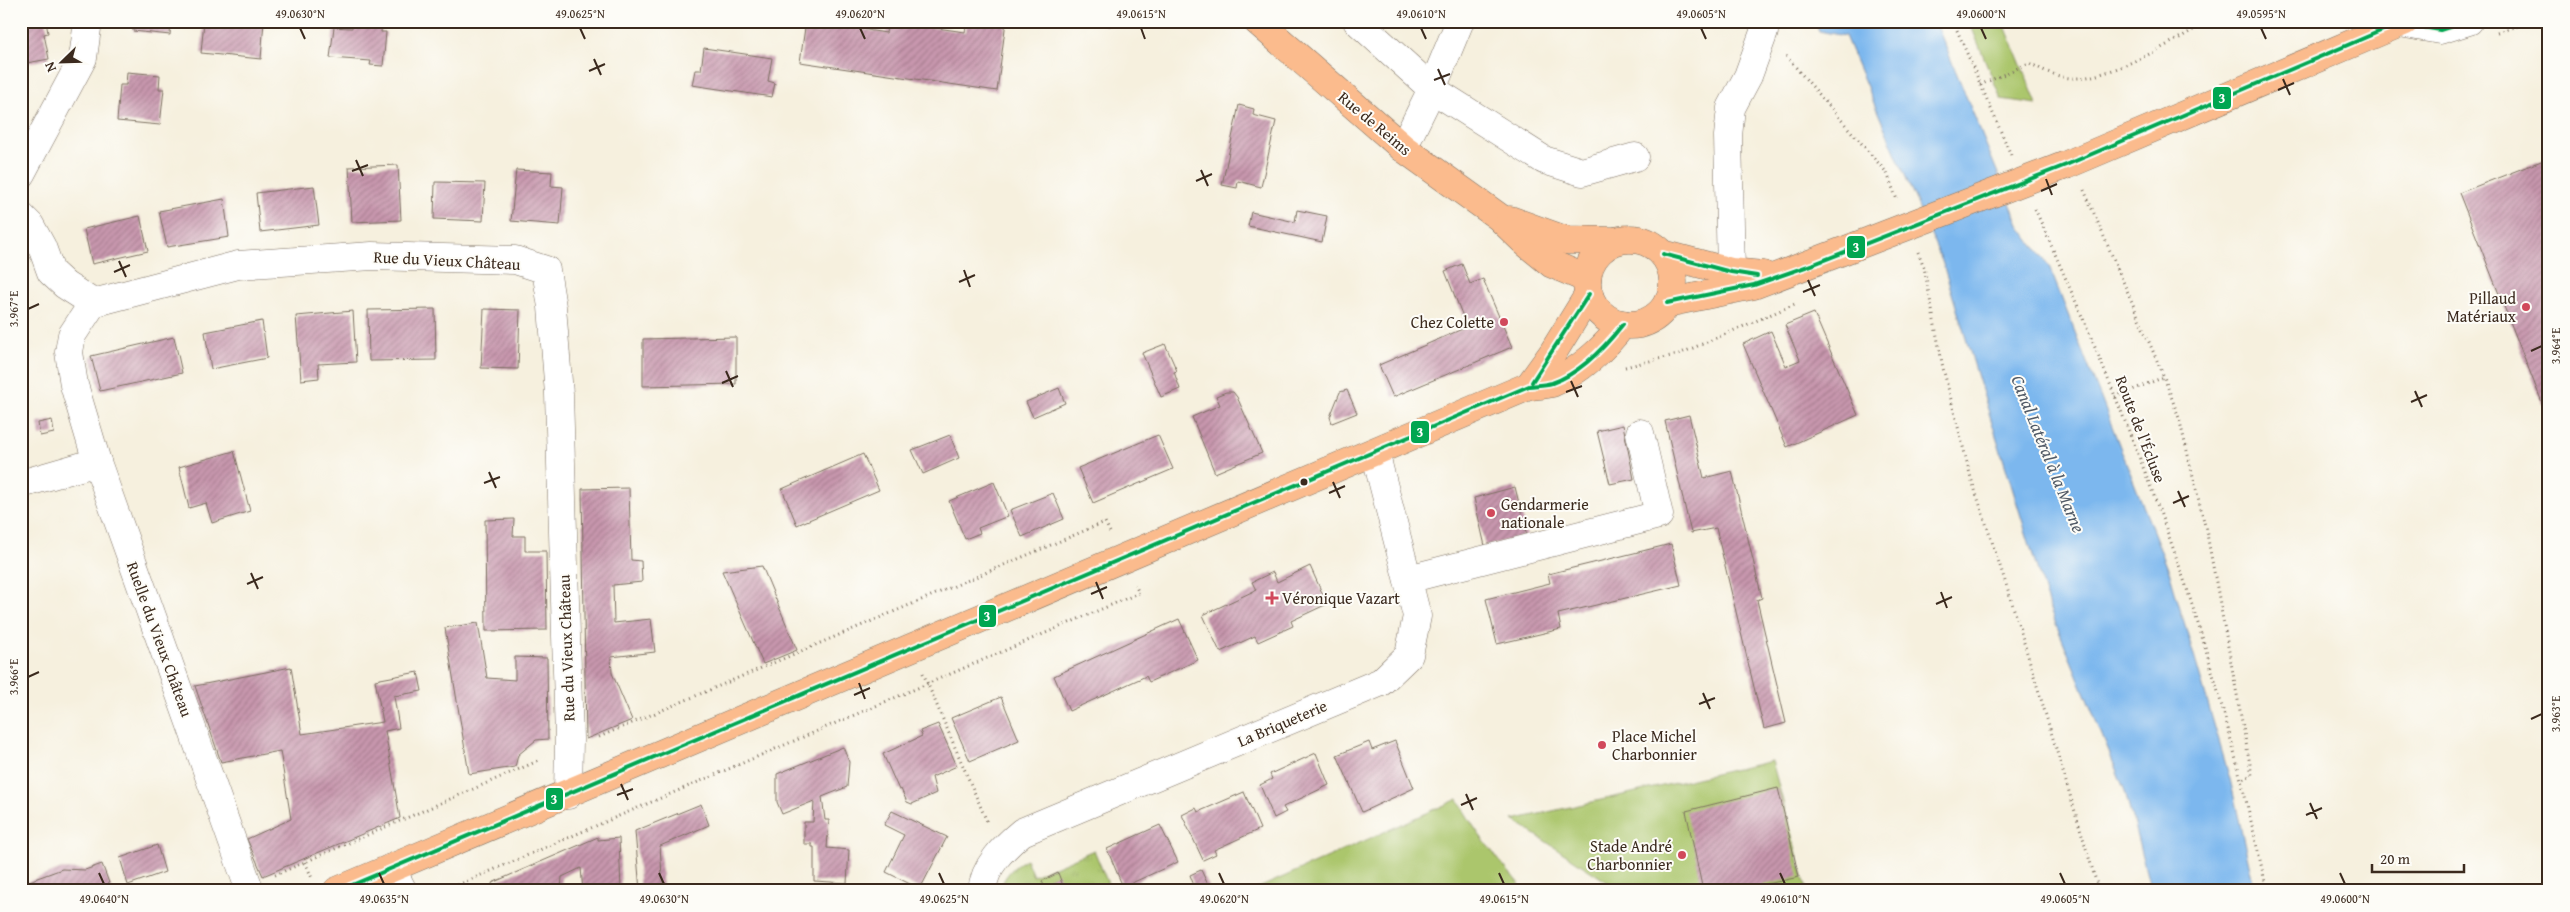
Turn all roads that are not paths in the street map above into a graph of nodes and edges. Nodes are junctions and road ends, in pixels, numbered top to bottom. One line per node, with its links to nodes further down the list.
1 (88, 21): 11 (street)
2 (1257, 21): 9 (main road, Rue de Reims)
3 (1357, 21): 8 (street)
4 (1460, 21): 8 (street)
5 (2469, 21): 6 (street)
6 (2402, 22): 17 (main road, bridge)
7 (1764, 27): 16 (street)
8 (1432, 89): 9 (street); 10 (street)
9 (1403, 148): 13 (main road, Rue de Reims)
10 (1635, 157)
11 (21, 174)
12 (21, 216): 20 (street)
13 (1499, 217): 14 (main road, Rue de Reims); 18 (main road, Rue de Reims)
14 (1614, 241): 15 (main road); 18 (main road)
15 (1663, 254): 16 (main road); 19 (main road)
16 (1731, 272): 17 (main road)
17 (1785, 274): 19 (main road)
18 (1588, 286): 21 (main road); 22 (main road)
19 (1668, 302): 21 (main road)
20 (93, 303): 25 (street, Ruelle du Vieux Château); 28 (street, Rue du Vieux Château)
21 (1624, 324): 22 (main road)
22 (1529, 386): 24 (main road)
23 (1640, 433): 27 (street)
24 (1374, 452): 27 (street, La Briqueterie); 28 (main road)
25 (97, 462): 26 (street); 30 (street, Ruelle du Vieux Château)
26 (21, 484)
27 (1408, 579): 32 (street, La Briqueterie)
28 (568, 795): 29 (main road)
29 (397, 879): 31 (main road)
30 (250, 891)
31 (337, 891)
32 (982, 891)

